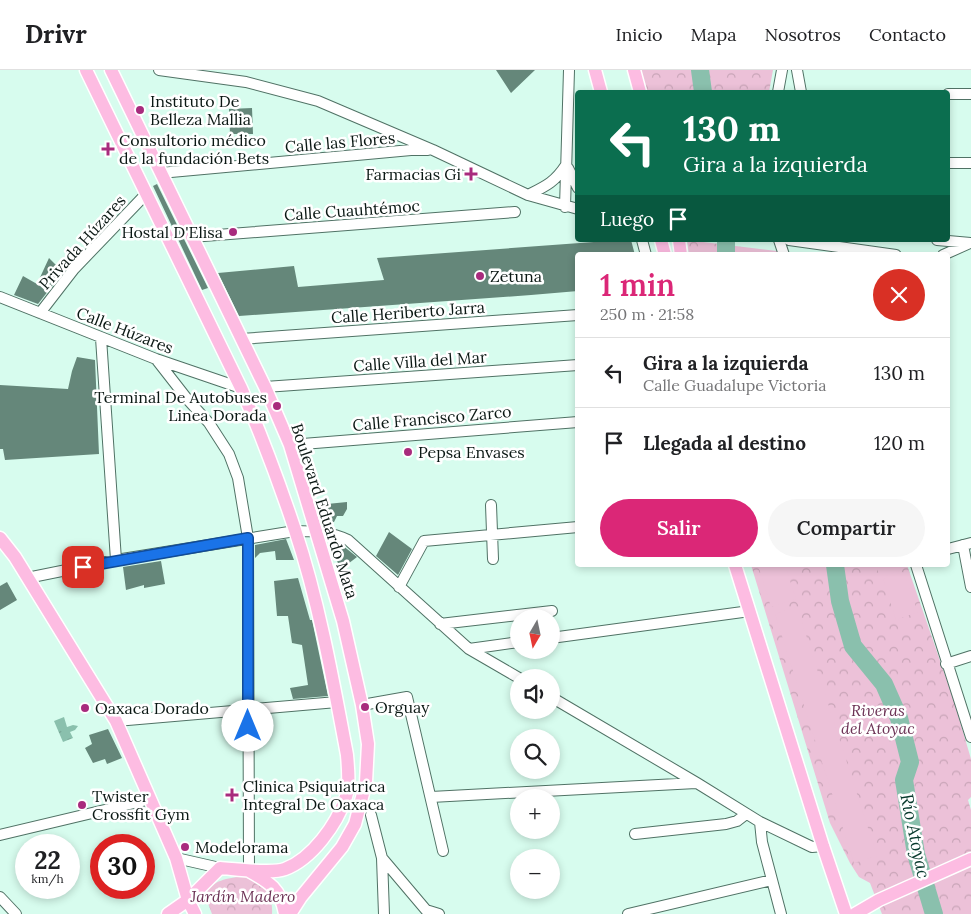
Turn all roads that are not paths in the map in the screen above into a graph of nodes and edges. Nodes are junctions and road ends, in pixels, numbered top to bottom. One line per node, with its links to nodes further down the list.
1 (86, 70): 21 (main road)
2 (111, 70): 19 (main road, Boulevard Eduardo Mata)
3 (159, 70): 15 (street)
4 (569, 70): 18 (street)
5 (595, 70): 9 (main road)
6 (634, 70): 10 (main road)
7 (782, 70): 11 (street)
8 (797, 70): 12 (street)
9 (601, 90)
10 (639, 90)
11 (778, 90)
12 (801, 90)
13 (950, 94): 14 (street)
14 (971, 94)
15 (433, 150): 19 (street, Calle las Flores); 22 (street)
16 (950, 163): 17 (street)
17 (971, 163)
18 (566, 164): 20 (street); 22 (street); 23 (street)
19 (160, 173): 26 (main road, Boulevard Eduardo Mata)
20 (575, 182)
21 (147, 193): 33 (street, Privada Húzares); 40 (main road)
22 (528, 195): 23 (street)
23 (565, 206): 24 (street)
24 (575, 209)
25 (516, 212): 26 (street, Calle Cuauhtémoc)
26 (191, 237): 36 (main road, Boulevard Eduardo Mata)
27 (950, 241): 29 (street)
28 (804, 242): 30 (street)
29 (971, 243): 31 (street)
30 (875, 252)
31 (950, 252)
32 (0, 297): 33 (street, Calle Húzares)
33 (40, 313): 35 (street, Calle Húzares)
34 (575, 315): 36 (street, Calle Heriberto Jarra)
35 (101, 338): 37 (street, Calle Húzares); 54 (street)
36 (241, 339): 39 (main road, Boulevard Eduardo Mata)
37 (156, 359): 40 (street, Calle Húzares); 49 (street)
38 (575, 365): 39 (street, Calle Villa del Mar)
39 (265, 387): 42 (main road, Boulevard Eduardo Mata)
40 (241, 388): 45 (main road)
41 (575, 422): 42 (street, Calle Francisco Zarco)
42 (290, 445): 46 (main road, Boulevard Eduardo Mata)
43 (491, 505): 47 (street)
44 (575, 527): 47 (street)
45 (295, 531): 46 (street); 49 (street); 69 (main road)
46 (316, 531): 58 (street); 71 (main road, Boulevard Eduardo Mata)
47 (492, 536): 53 (street); 58 (street)
48 (0, 538): 52 (main road)
49 (248, 538): 54 (street); 72 (street)
50 (967, 544): 51 (street); 59 (street)
51 (950, 548)
52 (4, 551): 57 (main road)
53 (493, 558)
54 (116, 560): 57 (street)
55 (736, 567): 60 (main road)
56 (917, 567): 67 (street)
57 (27, 578): 73 (main road)
58 (399, 587): 62 (street)
59 (971, 587)
60 (750, 612): 63 (street); 83 (main road)
61 (510, 616): 62 (street)
62 (440, 624): 65 (street)
63 (560, 637)
64 (510, 643): 65 (street)
65 (469, 649): 68 (street)
66 (971, 656): 67 (street)
67 (946, 664): 74 (street)
68 (510, 673)
69 (337, 702): 72 (street); 84 (main road)
70 (560, 702): 75 (street)
71 (362, 705): 76 (street); 89 (main road, Boulevard Eduardo Mata)
72 (248, 708): 73 (street); 91 (street)
73 (116, 721): 77 (main road)
74 (971, 737)
75 (697, 783): 76 (street); 78 (street)
76 (431, 797): 85 (street)
77 (151, 799): 82 (street); 86 (main road)
78 (746, 814): 80 (street); 81 (street)
79 (371, 815): 87 (street)
80 (760, 822): 83 (street); 92 (street)
81 (635, 834)
82 (0, 835)
83 (823, 846): 104 (main road)
84 (313, 850): 89 (main road); 91 (main road)
85 (443, 851)
86 (176, 858): 90 (street); 94 (main road)
87 (382, 858): 100 (street); 101 (street)
88 (971, 859): 105 (main road)
89 (328, 864): 99 (main road, Boulevard Eduardo Mata)
90 (220, 868): 91 (main road); 94 (main road)
91 (249, 871): 98 (main road)
92 (772, 880): 102 (street); 103 (street)
93 (0, 897): 95 (street)
94 (188, 900): 96 (main road); 97 (main road)
95 (16, 914)
96 (168, 914)
97 (195, 914)
98 (285, 914)
99 (290, 914)
100 (384, 914)
101 (439, 914)
102 (628, 914)
103 (781, 914)
104 (846, 914)
105 (854, 914)

